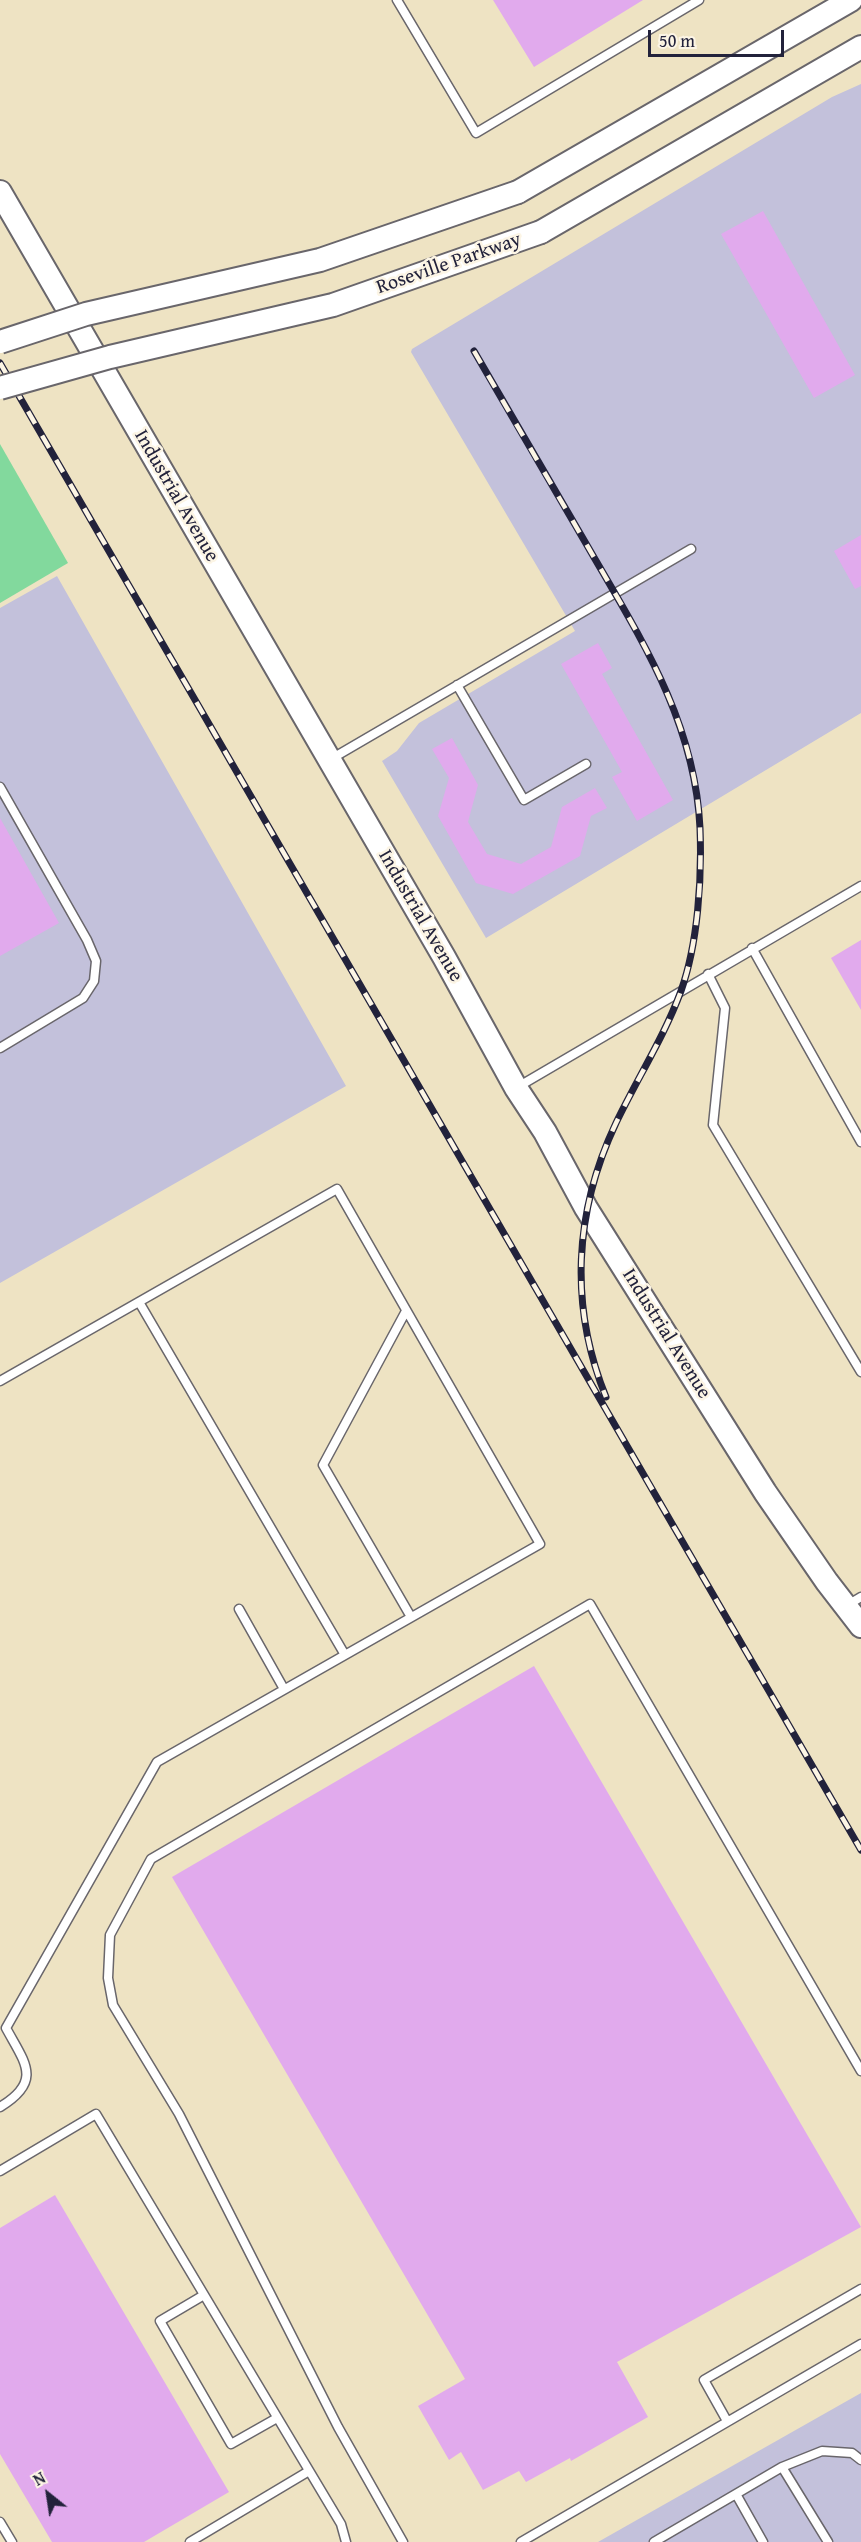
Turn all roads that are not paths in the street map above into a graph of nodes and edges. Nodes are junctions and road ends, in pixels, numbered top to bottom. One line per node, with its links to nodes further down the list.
1 (397, 0): 2 (lane)
2 (699, 0)
3 (851, 0): 6 (main road, bridge)
4 (861, 47): 7 (main road, Roseville Parkway, bridge)
5 (0, 192): 10 (main road, Industrial Avenue)
6 (0, 342)
7 (0, 388)
8 (691, 549): 9 (lane)
9 (457, 686): 10 (lane); 11 (lane)
10 (329, 760): 17 (main road, Industrial Avenue)
11 (586, 764)
12 (0, 788): 16 (lane)
13 (861, 886): 14 (lane)
14 (752, 948): 15 (lane); 18 (lane)
15 (708, 974): 17 (lane); 21 (lane)
16 (0, 1048)
17 (516, 1088): 23 (main road, Industrial Avenue)
18 (861, 1142)
19 (139, 1302): 20 (lane); 22 (lane); 27 (lane)
20 (406, 1311): 25 (lane); 25 (lane)
21 (861, 1372)
22 (0, 1381)
23 (853, 1601): 26 (main road, Industrial Avenue)
24 (239, 1609): 28 (lane)
25 (411, 1617): 27 (lane)
26 (861, 1626)
27 (345, 1655): 28 (lane)
28 (284, 1689): 30 (lane)
29 (861, 2071): 47 (lane)
30 (0, 2107)
31 (0, 2171): 33 (lane)
32 (861, 2289): 36 (lane)
33 (204, 2295): 35 (lane); 35 (lane)
34 (861, 2344): 36 (lane)
35 (277, 2418): 41 (lane)
36 (727, 2421): 48 (lane)
37 (861, 2448): 38 (lane)
38 (852, 2453): 39 (lane); 40 (lane)
39 (861, 2460)
40 (782, 2467): 42 (lane); 51 (lane)
41 (309, 2471): 45 (lane); 46 (lane)
42 (735, 2494): 49 (lane); 50 (lane)
43 (0, 2522): 44 (lane)
44 (12, 2542)
45 (190, 2542)
46 (346, 2542)
47 (403, 2542)
48 (521, 2542)
49 (654, 2542)
50 (763, 2542)
51 (828, 2542)

